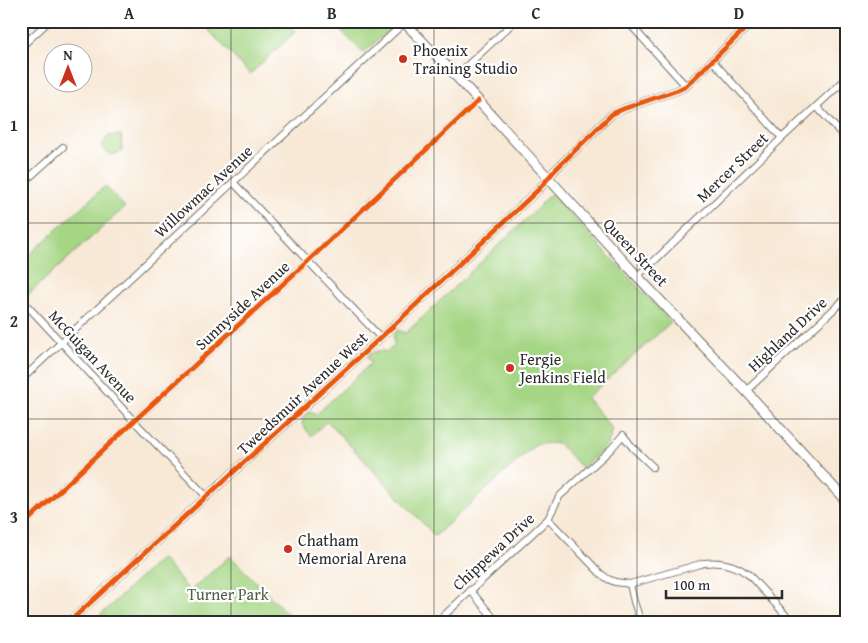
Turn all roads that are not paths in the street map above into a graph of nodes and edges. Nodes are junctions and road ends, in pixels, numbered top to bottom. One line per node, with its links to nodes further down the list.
1 (49, 21): 6 (street)
2 (515, 21): 8 (street)
3 (627, 21): 10 (street)
4 (754, 21): 7 (street)
5 (404, 22): 8 (main road, Queen Street); 17 (street, Willowmac Avenue)
6 (21, 47)
7 (712, 60): 10 (street); 13 (street)
8 (456, 76): 11 (main road, Queen Street)
9 (847, 78): 12 (street, Mercer Street)
10 (686, 86): 16 (street, Tweedsmuir Avenue West)
11 (478, 101): 16 (main road, Queen Street); 19 (street, Sunnyside Avenue)
12 (817, 106): 13 (street, Mercer Street); 14 (street)
13 (782, 138): 20 (street, Mercer Street)
14 (847, 140)
15 (63, 147): 18 (street)
16 (548, 178): 20 (main road, Queen Street); 23 (street, Tweedsmuir Avenue West)
17 (233, 182): 19 (street); 24 (street, Willowmac Avenue)
18 (21, 185)
19 (308, 261): 23 (street); 27 (street, Sunnyside Avenue)
20 (637, 276): 26 (main road, Queen Street)
21 (847, 297): 26 (street, Highland Drive)
22 (21, 299): 24 (street, McGuigan Avenue)
23 (380, 337): 29 (street, Tweedsmuir Avenue West)
24 (61, 343): 25 (street, Willowmac Avenue); 27 (street, McGuigan Avenue)
25 (21, 380)
26 (746, 391): 30 (main road, Queen Street)
27 (134, 421): 29 (street, McGuigan Avenue); 32 (street, Sunnyside Avenue)
28 (653, 467): 31 (street)
29 (207, 497): 35 (street, Tweedsmuir Avenue West)
30 (847, 502)
31 (548, 519): 33 (street, Chippewa Drive); 34 (street, Chippewa Drive)
32 (21, 527)
33 (630, 584): 38 (street); 39 (street)
34 (470, 590): 36 (street, Chippewa Drive); 37 (street)
35 (69, 622)
36 (437, 622)
37 (497, 622)
38 (641, 622)
39 (792, 622)

